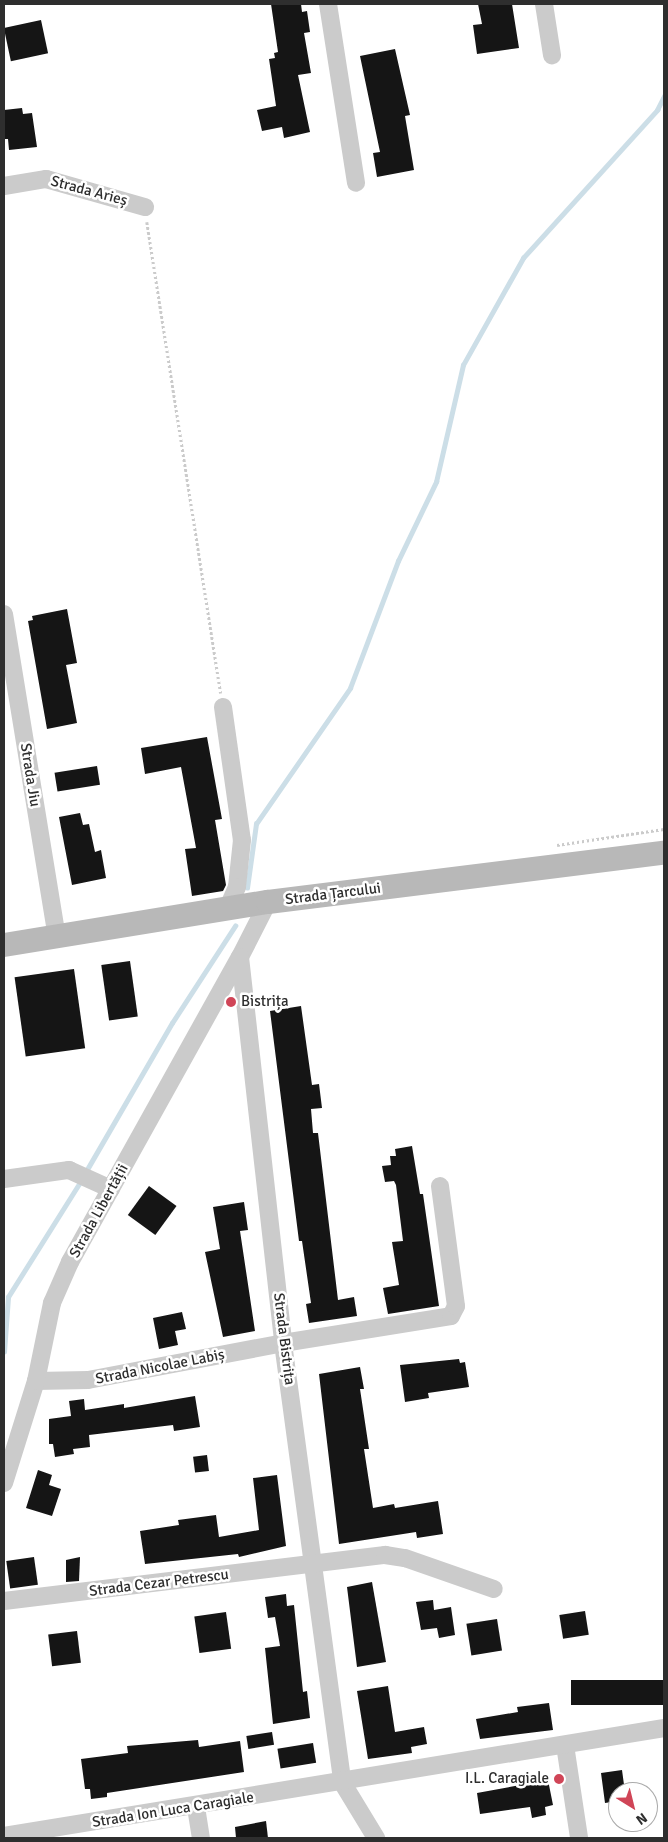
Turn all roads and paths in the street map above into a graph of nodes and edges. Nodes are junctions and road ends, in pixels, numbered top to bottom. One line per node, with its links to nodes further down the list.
1 (328, 4): 4 (street)
2 (544, 4): 3 (street)
3 (552, 55)
4 (356, 183)
5 (4, 186): 6 (street, Strada Arieș)
6 (145, 207): 8 (path)
7 (4, 614): 12 (street, Strada Jiu)
8 (223, 707): 11 (street)
9 (664, 852): 10 (street, Strada Țarcului)
10 (268, 902): 11 (street, Strada Țarcului); 14 (street)
11 (227, 909): 12 (street, Strada Țarcului)
12 (57, 937): 13 (street, Strada Țarcului)
13 (4, 945)
14 (240, 957): 17 (street, Strada Libertății); 18 (street, Strada Bistrița)
15 (4, 1179): 17 (street)
16 (440, 1186): 18 (street, Strada Nicolae Labiș)
17 (111, 1189): 19 (street, Strada Libertății)
18 (284, 1343): 19 (street, Strada Nicolae Labiș); 21 (street, Strada Bistrița)
19 (36, 1381): 20 (street, Strada Libertății)
20 (4, 1483)
21 (314, 1564): 22 (street, Strada Cezar Petrescu); 23 (street, Strada Cezar Petrescu); 26 (street, Strada Bistrița)
22 (494, 1589)
23 (4, 1602)
24 (664, 1728): 25 (street, Strada Ion Luca Caragiale)
25 (565, 1745): 26 (street, Strada Ion Luca Caragiale); 31 (street)
26 (342, 1782): 27 (street, Strada Ion Luca Caragiale); 30 (street)
27 (196, 1807): 28 (street, Strada Ion Luca Caragiale); 29 (street)
28 (4, 1836)
29 (201, 1838)
30 (376, 1838)
31 (579, 1838)

